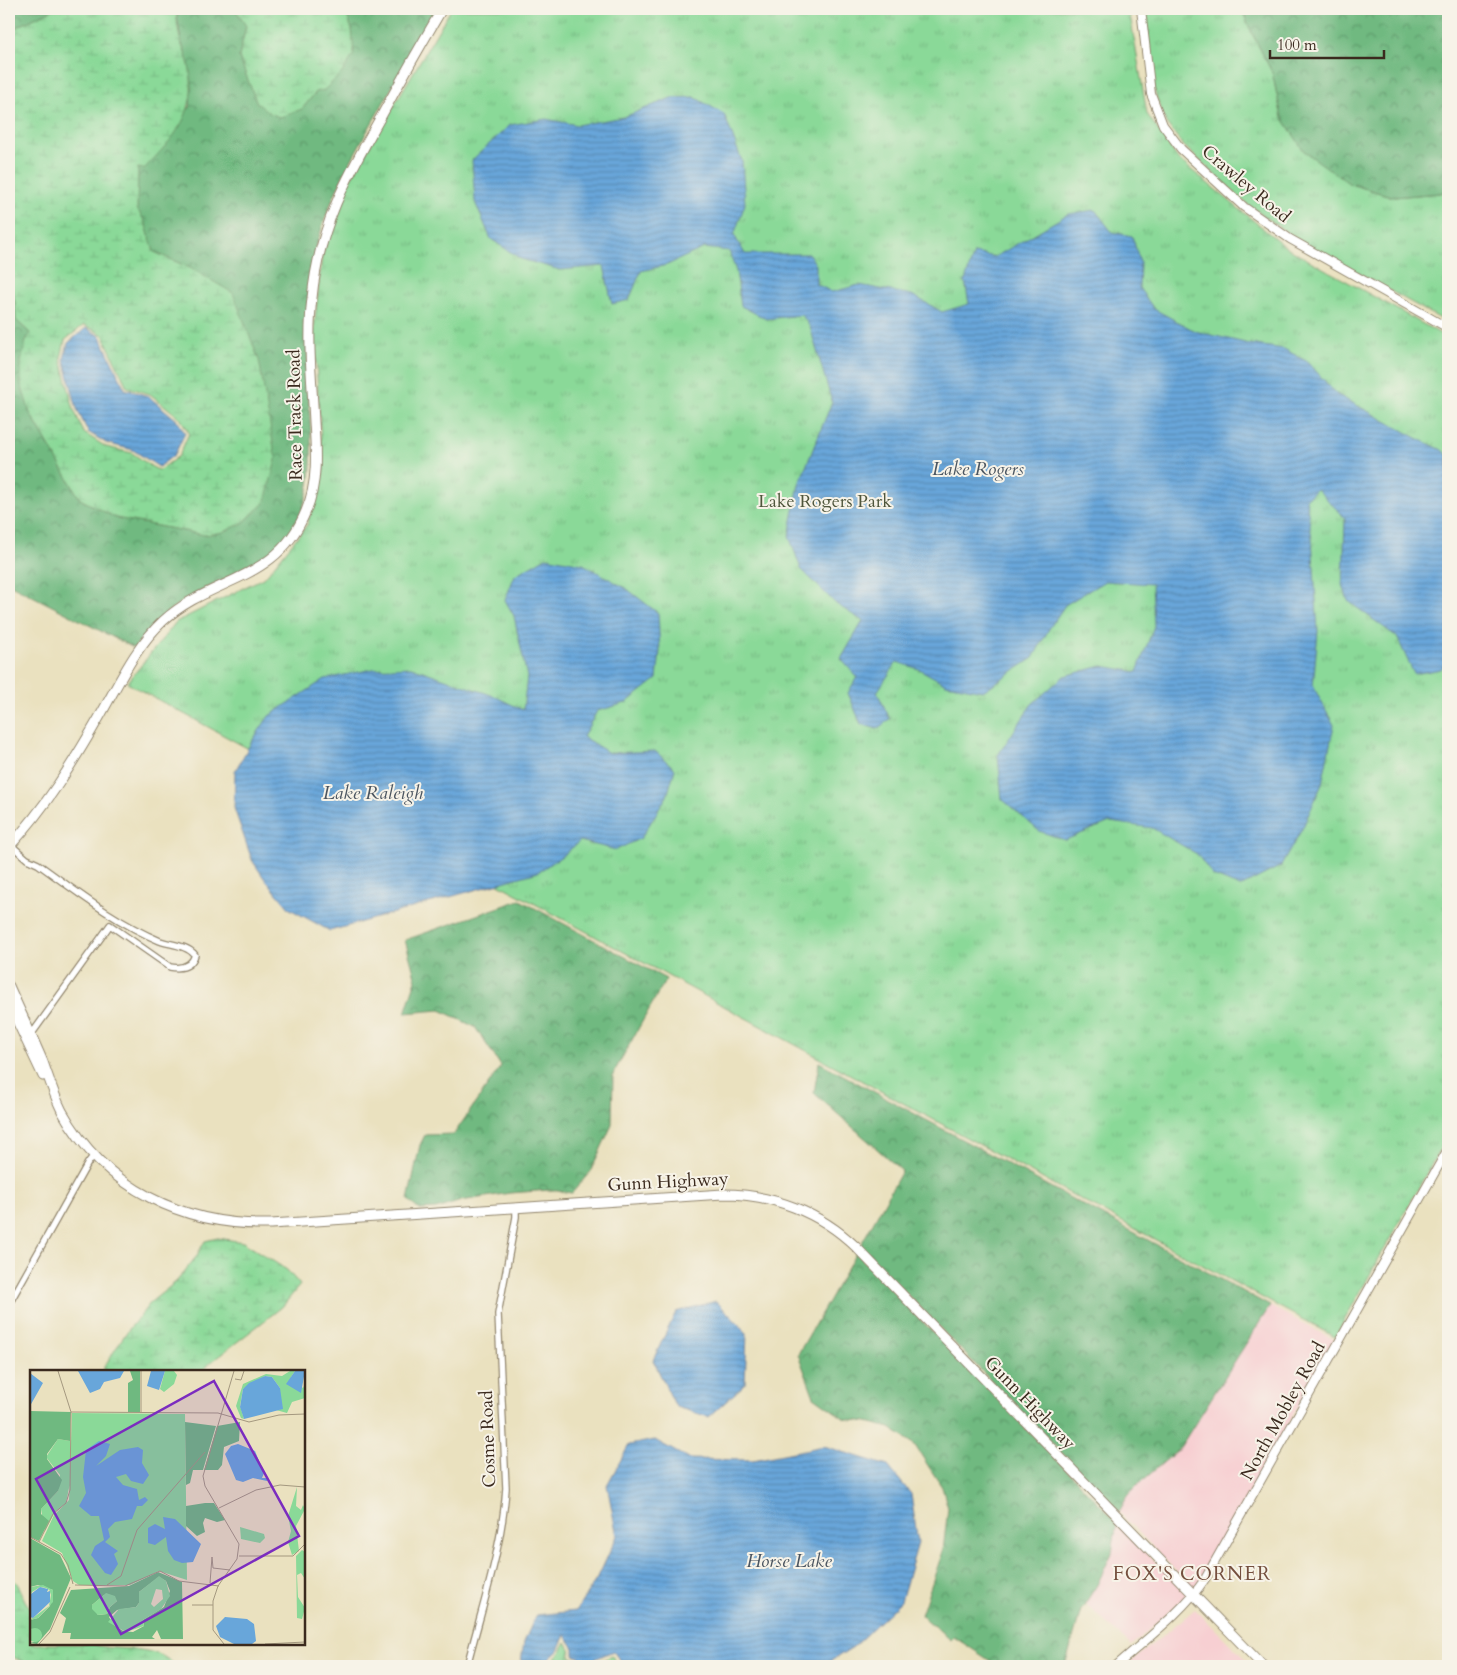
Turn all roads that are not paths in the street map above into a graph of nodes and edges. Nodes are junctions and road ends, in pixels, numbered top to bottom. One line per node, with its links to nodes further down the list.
1 (442, 9): 4 (main road, Race Track Road)
2 (1141, 9): 3 (street, Crawley Road)
3 (1448, 328)
4 (10, 846): 7 (street)
5 (9, 986): 7 (main road, Gunn Highway)
6 (9, 1004): 8 (main road)
7 (31, 1035): 8 (main road, Gunn Highway)
8 (54, 1093): 10 (main road, Gunn Highway)
9 (1448, 1149): 13 (street, North Mobley Road)
10 (94, 1155): 11 (main road, Gunn Highway); 12 (street)
11 (516, 1208): 13 (main road, Gunn Highway); 14 (street, Cosme Road)
12 (9, 1304)
13 (1194, 1595): 15 (street, North Mobley Road); 16 (main road, Gunn Highway)
14 (466, 1666)
15 (1116, 1666)
16 (1263, 1666)

